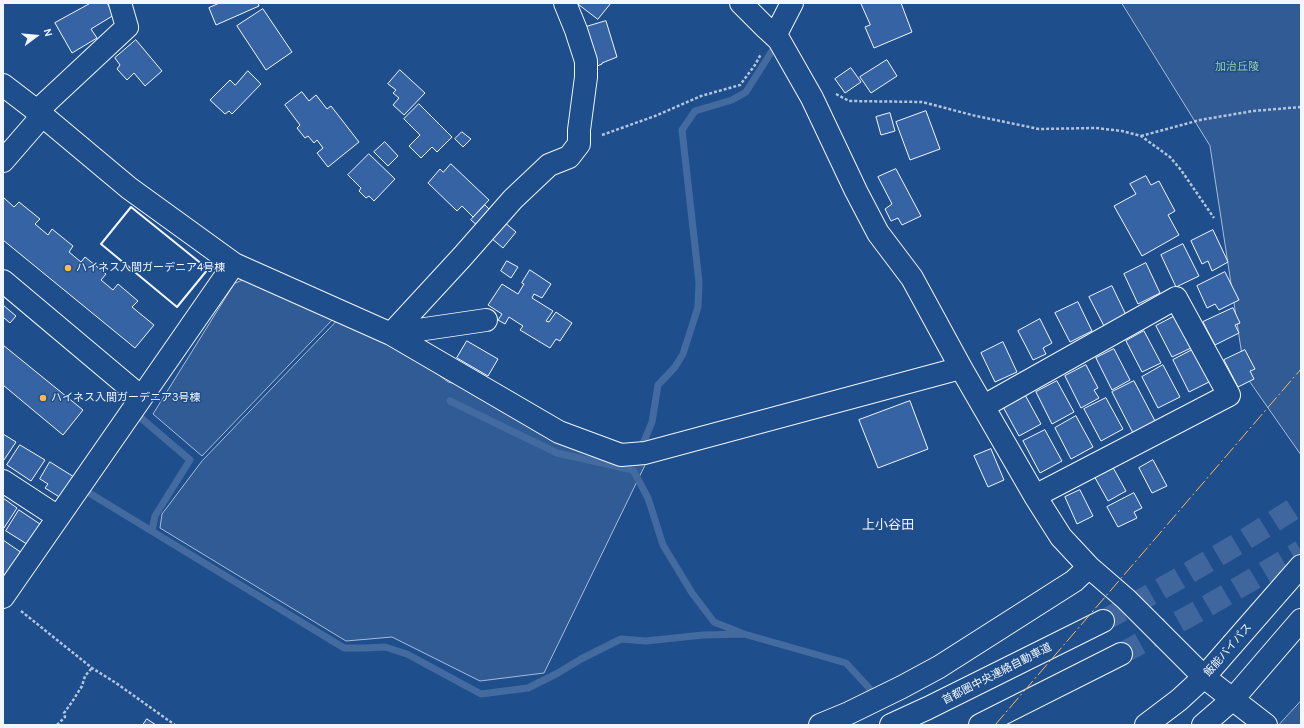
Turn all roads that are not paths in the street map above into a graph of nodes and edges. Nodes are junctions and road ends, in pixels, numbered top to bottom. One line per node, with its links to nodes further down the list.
1 (120, 3): 7 (main road)
2 (565, 3): 12 (main road)
3 (741, 3): 5 (main road)
4 (792, 3): 5 (main road)
5 (775, 36): 13 (main road)
6 (3, 85): 7 (main road)
7 (40, 113): 8 (main road); 9 (main road)
8 (3, 161)
9 (234, 264): 12 (main road); 14 (main road)
10 (3, 281): 14 (main road)
11 (486, 320): 12 (main road)
12 (391, 334): 13 (main road)
13 (961, 368): 15 (main road)
14 (141, 397): 18 (main road)
15 (984, 406): 17 (main road); 17 (main road)
16 (3, 481): 18 (main road)
17 (1035, 496): 20 (main road)
18 (58, 517): 21 (main road)
19 (1301, 566): 25 (main road, 飯能バイパス)
20 (1089, 567): 25 (main road); 28 (main road)
21 (9, 602)
22 (1301, 620): 26 (main road)
23 (1103, 621): 29 (main road, 首都圏中央連絡自動車道)
24 (1121, 654): 30 (main road)
25 (1204, 677): 26 (main road); 31 (main road, 飯能バイパス)
26 (1233, 699): 27 (main road); 32 (main road)
27 (1262, 724)
28 (820, 725)
29 (891, 725)
30 (980, 725)
31 (1146, 725)
32 (1203, 725)

